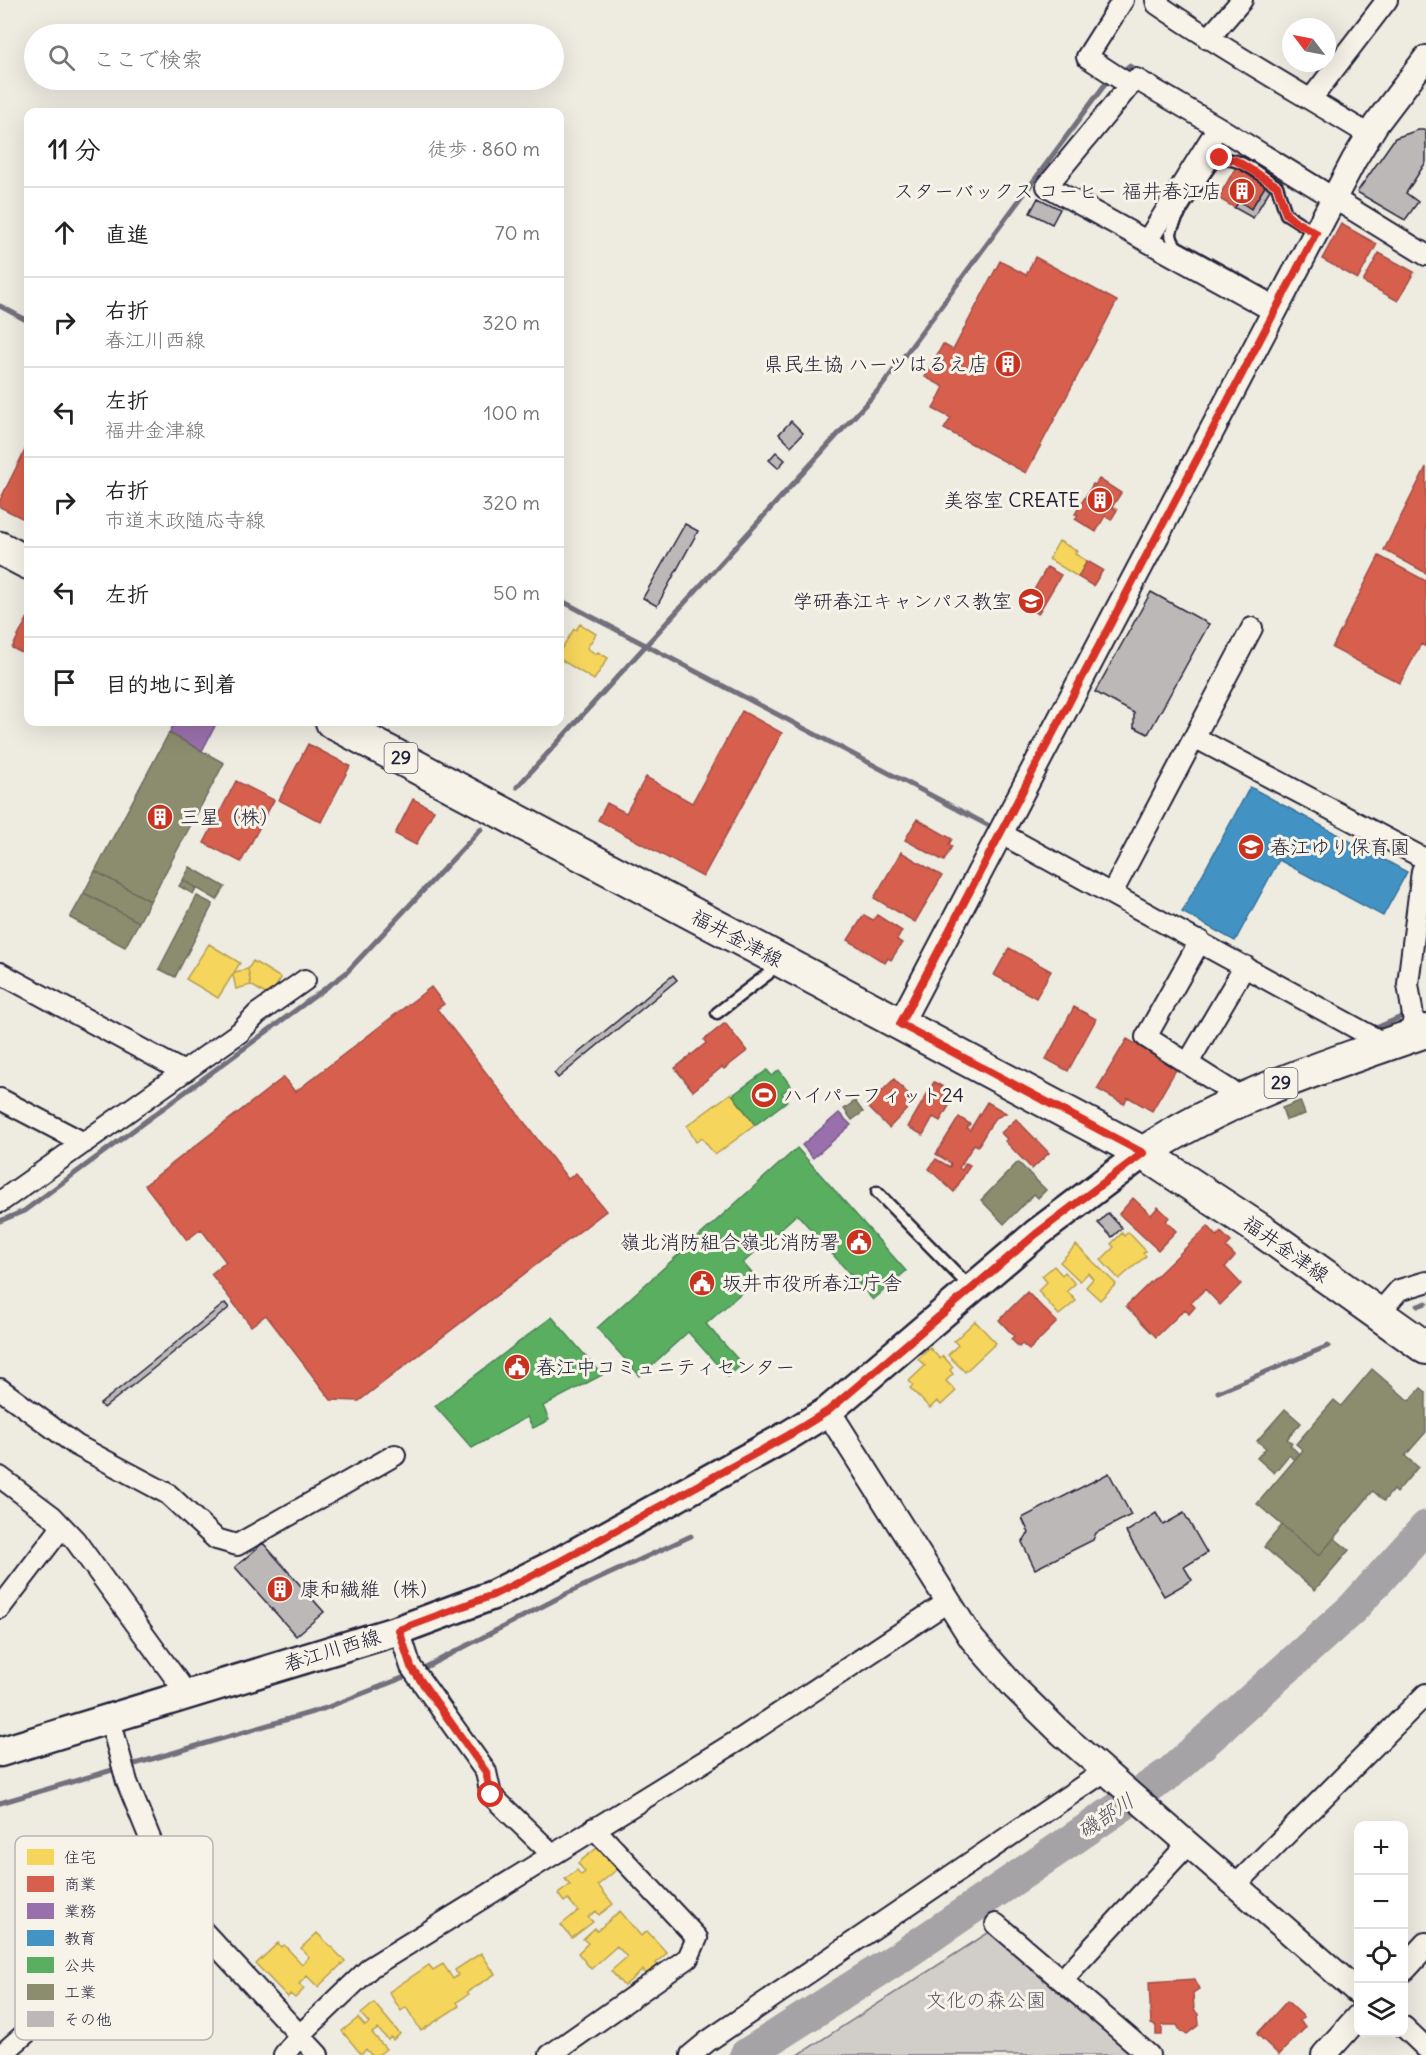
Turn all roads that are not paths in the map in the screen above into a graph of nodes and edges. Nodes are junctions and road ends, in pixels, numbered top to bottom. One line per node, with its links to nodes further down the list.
1 (1123, 0): 7 (street)
2 (1156, 0): 5 (street)
3 (1242, 0): 5 (street)
4 (1387, 0): 8 (street)
5 (1208, 39): 8 (street)
6 (1426, 58): 10 (street)
7 (1130, 85): 9 (street); 13 (street)
8 (1311, 99): 10 (street)
9 (1218, 127): 11 (street); 13 (street)
10 (1369, 135): 11 (street)
11 (1334, 199): 12 (street); 14 (street)
12 (1316, 233): 15 (street); 15 (lane)
13 (1147, 241): 15 (street)
14 (1426, 255)
15 (1277, 308): 21 (street)
16 (0, 548): 17 (main road)
17 (24, 561)
18 (1252, 628): 20 (street)
19 (339, 726): 25 (main road, 福井金津線 / 29)
20 (1196, 738): 22 (street); 23 (street)
21 (1000, 833): 23 (street); 30 (street)
22 (1423, 865): 31 (street)
23 (1112, 893): 24 (street)
24 (1200, 941): 26 (street); 32 (street)
25 (777, 959): 29 (lane); 30 (main road, 福井金津線 / 29)
26 (1245, 966): 31 (street); 32 (street)
27 (0, 973): 33 (street)
28 (305, 980): 33 (street)
29 (717, 1013)
30 (900, 1024): 37 (main road, 福井金津線 / 29)
31 (1410, 1037): 34 (main road, 29)
32 (1188, 1063): 34 (street)
33 (184, 1072): 36 (street)
34 (1242, 1098): 37 (main road, 29)
35 (0, 1100): 36 (street)
36 (84, 1143): 39 (street)
37 (1143, 1153): 41 (main road, 春江川西線); 42 (main road, 福井金津線 / 29)
38 (877, 1192): 41 (lane)
39 (0, 1202)
40 (1426, 1282): 42 (street)
41 (972, 1289): 45 (main road, 春江川西線)
42 (1379, 1313): 43 (main road, 福井金津線 / 29)
43 (1426, 1348)
44 (0, 1389): 46 (street)
45 (828, 1411): 49 (street); 51 (main road, 春江川西線)
46 (395, 1455)
47 (0, 1477): 48 (street)
48 (62, 1527): 50 (street); 52 (street)
49 (949, 1601): 56 (street); 57 (street)
50 (0, 1608)
51 (399, 1630): 52 (main road, 春江川西線); 60 (street)
52 (187, 1694): 54 (main road, 春江川西線)
53 (1426, 1694): 61 (street)
54 (110, 1719): 55 (main road, 春江川西線); 58 (street)
55 (0, 1752)
56 (1105, 1771): 59 (street); 77 (street)
57 (594, 1828): 60 (street); 76 (street)
58 (150, 1836)
59 (1188, 1844): 61 (street); 66 (street)
60 (552, 1854): 70 (street)
61 (1236, 1885): 67 (street)
62 (996, 1924): 66 (street)
63 (213, 1942): 70 (street)
64 (1426, 1945): 65 (street)
65 (1408, 1965)
66 (1062, 1980): 78 (street)
67 (1354, 1988)
68 (1354, 2022): 79 (street)
69 (1408, 2031): 72 (street)
70 (299, 2036): 74 (street); 75 (street)
71 (18, 2040): 73 (street)
72 (1426, 2048)
73 (1, 2055)
74 (284, 2055)
75 (318, 2055)
76 (550, 2055)
77 (691, 2055)
78 (1149, 2055)
79 (1324, 2055)

